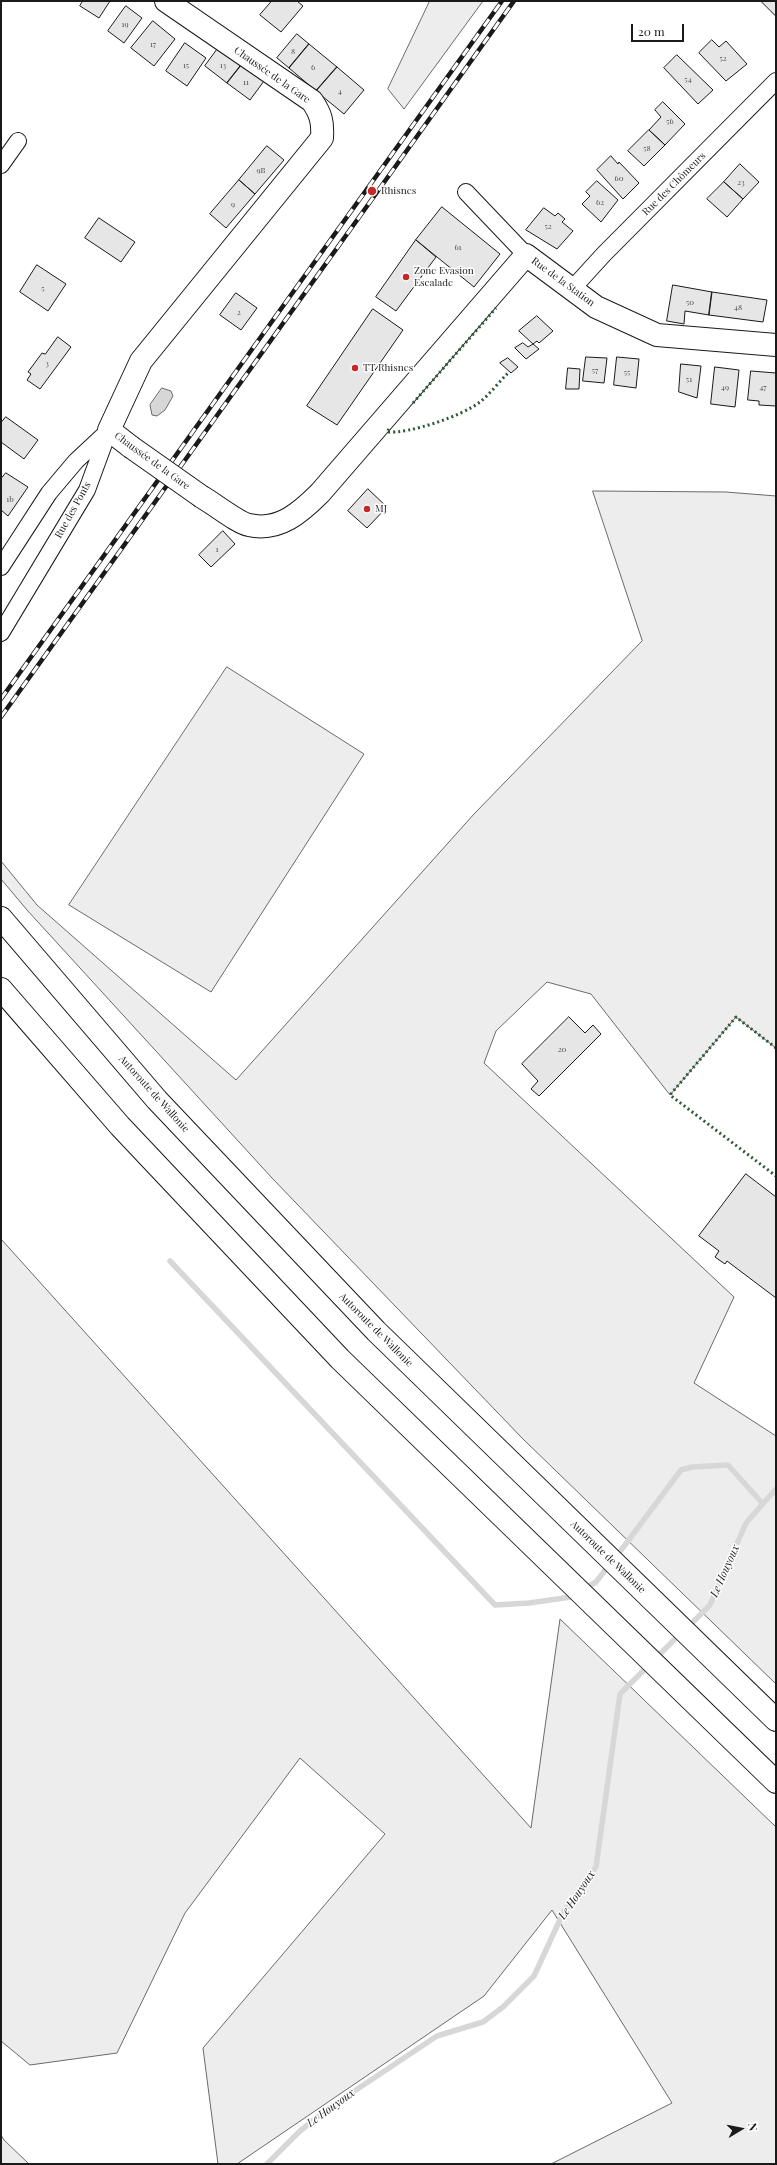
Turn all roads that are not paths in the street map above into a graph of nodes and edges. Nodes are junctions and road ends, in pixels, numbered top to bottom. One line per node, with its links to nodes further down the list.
1 (166, 1): 9 (main road, Chaussée de la Gare)
2 (776, 81): 7 (street, Rue des Chômeurs)
3 (18, 141): 4 (street)
4 (1, 165)
5 (466, 192): 6 (street, Rue de la Station)
6 (526, 255): 7 (main road, Rue de la Station); 9 (main road, Chaussée de la Gare, bridge)
7 (573, 288): 8 (main road, Rue de la Station)
8 (776, 345)
9 (109, 430): 10 (street); 11 (street, Rue des Ponts)
10 (1, 567)
11 (1, 633)
12 (1, 918): 14 (main road, Autoroute de Wallonie)
13 (1, 989): 15 (main road)
14 (776, 1720)
15 (776, 1782)

